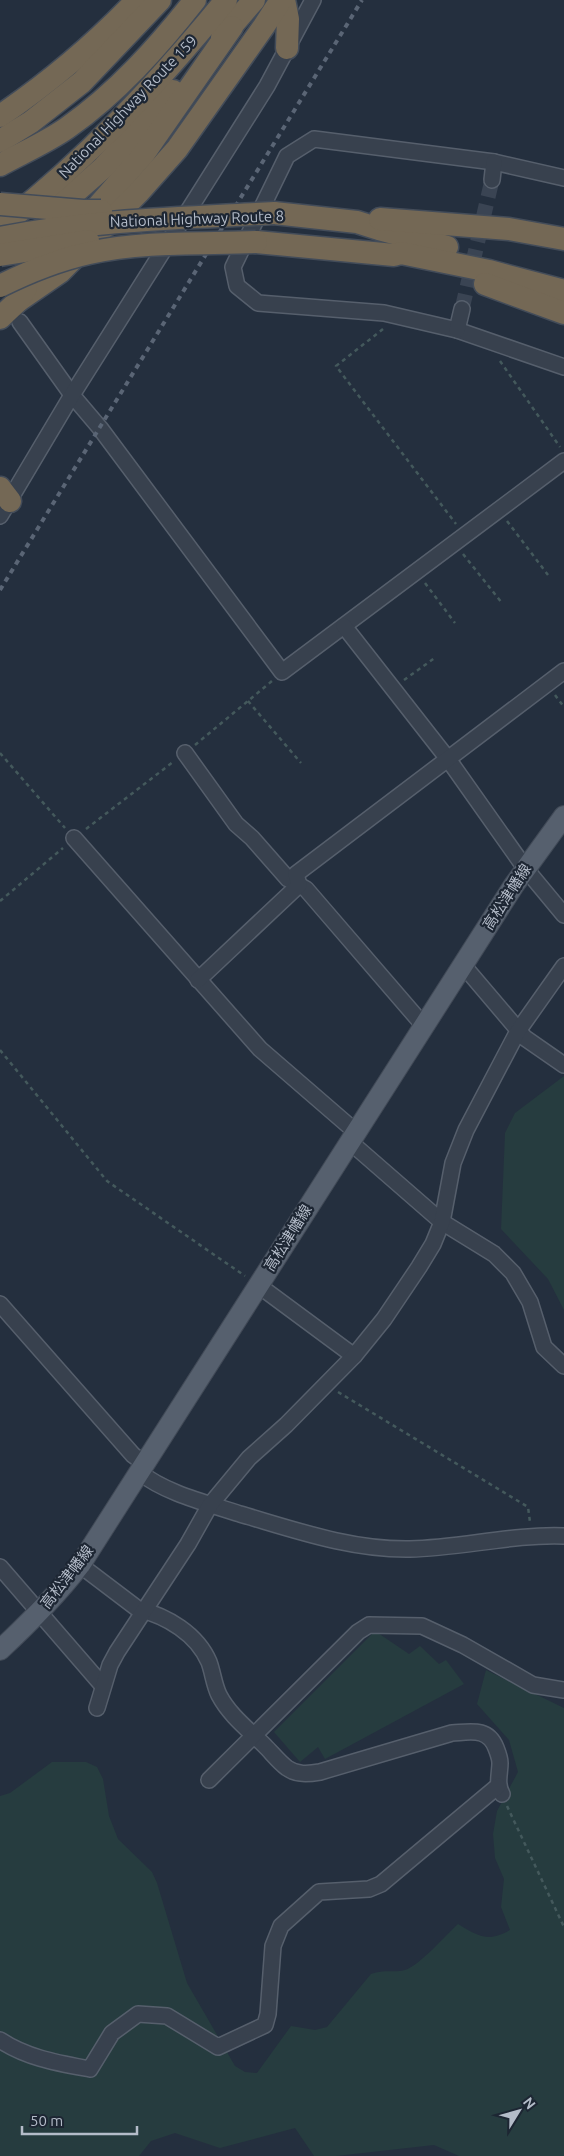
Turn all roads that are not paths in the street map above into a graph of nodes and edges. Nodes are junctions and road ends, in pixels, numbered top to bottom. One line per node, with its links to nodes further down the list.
1 (137, 0): 10 (highway)
2 (160, 0): 11 (highway)
3 (195, 0): 13 (highway, National Highway Route 159)
4 (226, 0): 19 (highway, National Highway Route 159)
5 (254, 0): 8 (highway)
6 (282, 0): 9 (highway); 30 (highway)
7 (313, 0): 9 (street)
8 (232, 27): 24 (highway); 30 (highway)
9 (286, 48): 33 (street)
10 (0, 116)
11 (0, 142)
12 (494, 162): 14 (street); 15 (street); 31 (street)
13 (0, 165)
14 (564, 178)
15 (492, 180)
16 (0, 204): 17 (highway, bridge)
17 (274, 213): 18 (highway, National Highway Route 8); 20 (highway, National Highway Route 8, bridge)
18 (357, 222): 21 (highway); 26 (highway, National Highway Route 8)
19 (0, 228)
20 (0, 238)
21 (564, 239)
22 (256, 242): 23 (highway, National Highway Route 8); 24 (highway, National Highway Route 8, bridge); 25 (highway, bridge)
23 (394, 255): 27 (highway, National Highway Route 8); 29 (highway)
24 (0, 256)
25 (0, 286)
26 (564, 286)
27 (564, 291)
28 (462, 309): 31 (street)
29 (564, 313)
30 (13, 314): 33 (street)
31 (457, 330): 32 (street)
32 (564, 367)
33 (72, 395): 35 (street); 36 (street)
34 (564, 461): 36 (street)
35 (3, 502)
36 (344, 626): 39 (street)
37 (564, 671): 39 (street)
38 (185, 753): 43 (street)
39 (448, 759): 42 (street); 43 (street)
40 (564, 816): 42 (main road, 高松津幡線)
41 (74, 838): 47 (street)
42 (525, 868): 44 (street); 45 (main road, 高松津幡線)
43 (298, 885): 47 (street); 48 (street)
44 (564, 915)
45 (463, 965): 48 (main road, 高松津幡線); 49 (street)
46 (564, 966): 49 (street)
47 (198, 980): 51 (street)
48 (424, 1026): 51 (main road, 高松津幡線)
49 (518, 1031): 50 (street); 52 (street)
50 (564, 1065)
51 (353, 1136): 52 (street); 53 (main road, 高松津幡線)
52 (442, 1222): 55 (street); 56 (street)
53 (258, 1285): 55 (street); 57 (main road, 高松津幡線)
54 (0, 1304): 57 (street)
55 (354, 1356): 58 (street)
56 (564, 1366)
57 (142, 1468): 58 (street); 60 (main road, 高松津幡線)
58 (210, 1505): 59 (street); 62 (street)
59 (564, 1536)
60 (80, 1565): 62 (street); 63 (main road, 高松津幡線)
61 (0, 1567): 63 (street)
62 (143, 1610): 65 (street); 68 (street)
63 (40, 1612): 64 (main road, 高松津幡線); 65 (street)
64 (0, 1650)
65 (103, 1686): 67 (street)
66 (564, 1690): 68 (street)
67 (97, 1708)
68 (254, 1736): 69 (street); 70 (street)
69 (209, 1780)
70 (0, 2040)

